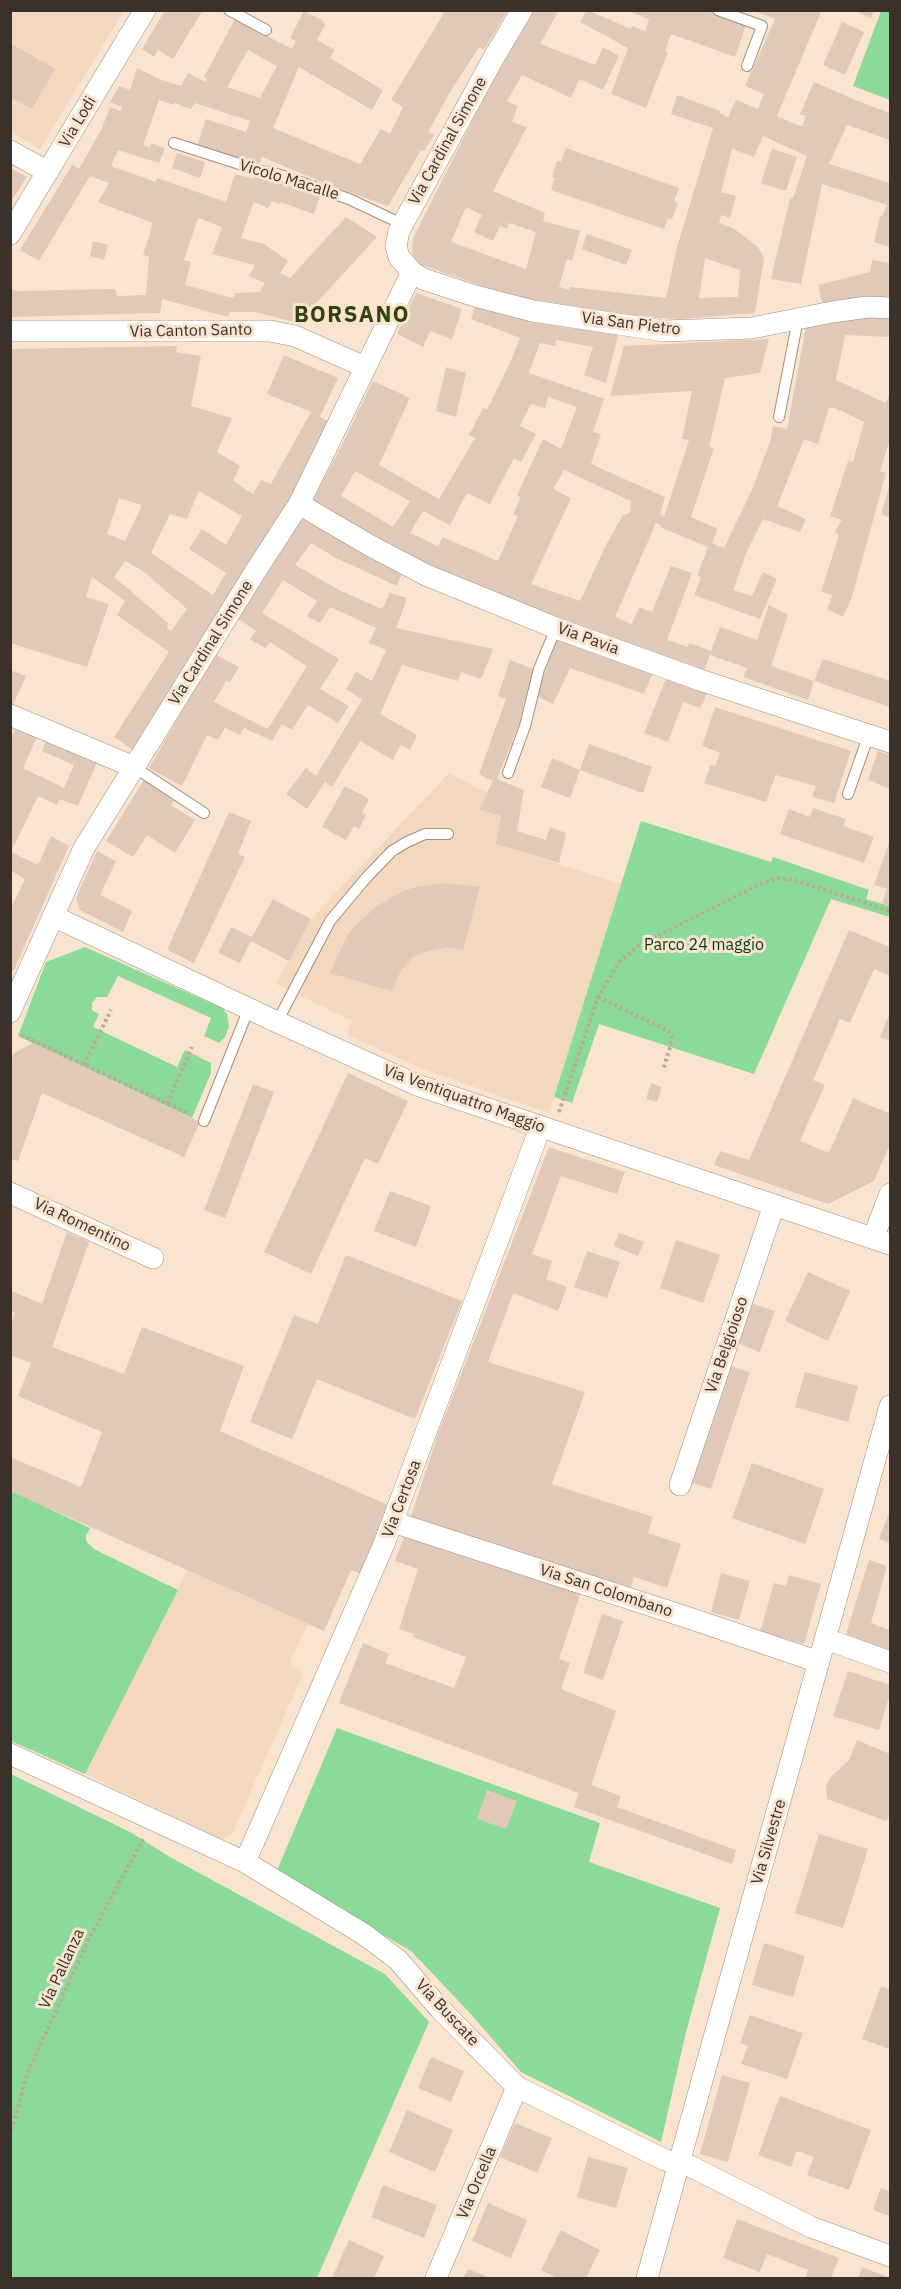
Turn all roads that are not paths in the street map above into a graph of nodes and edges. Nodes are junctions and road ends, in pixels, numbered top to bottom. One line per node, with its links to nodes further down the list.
1 (145, 10): 9 (street, Via Lodi)
2 (229, 10): 5 (lane)
3 (522, 10): 10 (street, Via Cardinal Simone)
4 (718, 10): 6 (lane)
5 (266, 30)
6 (747, 66)
7 (174, 143): 10 (lane, Vicolo Macalle)
8 (10, 151): 9 (street)
9 (48, 172): 11 (street, Via Lodi)
10 (402, 224): 12 (street, Via Cardinal Simone)
11 (10, 234)
12 (412, 272): 14 (street, Via San Pietro); 16 (street, Via Cardinal Simone)
13 (891, 308): 14 (street, Via San Pietro)
14 (798, 319): 17 (lane)
15 (10, 331): 16 (street, Via Canton Santo)
16 (365, 367): 18 (street, Via Cardinal Simone)
17 (779, 417)
18 (299, 504): 19 (street, Via Pavia); 23 (street, Via Cardinal Simone)
19 (556, 628): 21 (street, Via Pavia); 24 (lane)
20 (10, 715): 23 (street)
21 (869, 734): 22 (street, Via Pavia); 25 (lane)
22 (891, 742)
23 (134, 767): 26 (lane); 28 (street, Via Cardinal Simone)
24 (508, 773)
25 (848, 794)
26 (204, 813)
27 (448, 834): 31 (lane)
28 (53, 916): 29 (street, Via Ventiquattro Maggio); 30 (street, Via Cardinal Simone)
29 (249, 1008): 31 (street, Via Ventiquattro Maggio); 32 (lane)
30 (10, 1012)
31 (277, 1022): 33 (street, Via Ventiquattro Maggio)
32 (204, 1121)
33 (549, 1123): 36 (street, Via Ventiquattro Maggio); 41 (street, Via Certosa)
34 (10, 1193): 38 (street, Via Romentino)
35 (891, 1194): 37 (street)
36 (774, 1205): 37 (street, Via Ventiquattro Maggio); 40 (street, Via Belgioioso)
37 (882, 1241)
38 (153, 1258)
39 (891, 1406): 42 (street, Via Silvestre)
40 (680, 1485)
41 (393, 1522): 43 (street, Via San Colombano); 46 (street, Via Certosa)
42 (826, 1639): 43 (street, Via Silvestre); 44 (street)
43 (819, 1662): 48 (street, Via Silvestre)
44 (891, 1662)
45 (10, 1754): 46 (street, Via Buscate)
46 (245, 1862): 47 (street, Via Buscate)
47 (517, 2087): 48 (street, Via Buscate); 50 (street, Via Orcella)
48 (680, 2164): 49 (street, Via Buscate); 51 (street, Via Silvestre)
49 (891, 2256)
50 (436, 2278)
51 (647, 2278)

